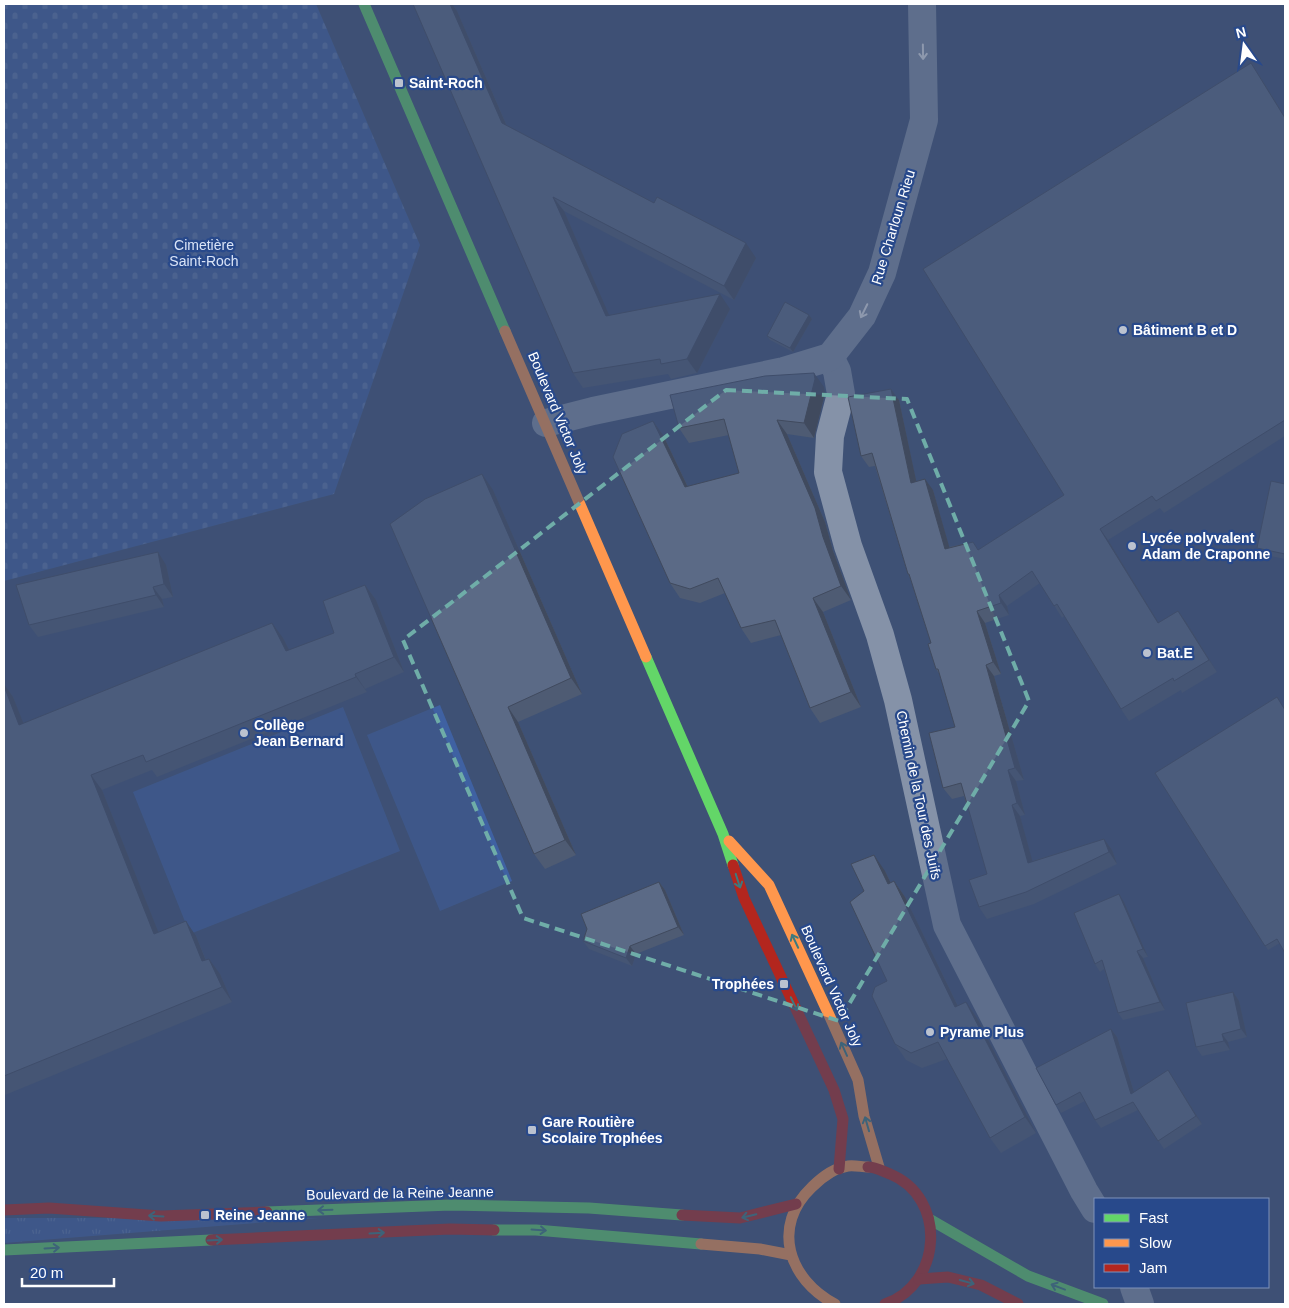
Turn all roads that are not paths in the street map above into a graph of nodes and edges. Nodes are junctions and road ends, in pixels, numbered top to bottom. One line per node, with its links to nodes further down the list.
1 (364, 4): 4 (main road, Boulevard Victor Joly)
2 (922, 4): 3 (street, Rue Charloun Rieu, one-way to 3)
3 (830, 358): 4 (street); 9 (street, Chemin de la Tour des Juifs)
4 (546, 423): 5 (main road, Boulevard Victor Joly)
5 (723, 834): 6 (main road, Boulevard Victor Joly, one-way to 5); 7 (main road, Boulevard Victor Joly, one-way to 7)
6 (879, 1168): 7 (main road); 11 (main road)
7 (838, 1169): 8 (main road)
8 (796, 1204): 10 (main road, Boulevard de la Reine Jeanne, one-way to 10); 13 (main road)
9 (1094, 1207)
10 (4, 1210)
11 (931, 1220): 15 (main road); 18 (main road, one-way to 11)
12 (4, 1250): 13 (main road, one-way to 13)
13 (791, 1255): 16 (main road)
14 (1134, 1288): 19 (street)
15 (903, 1295): 17 (main road, one-way to 17)
16 (836, 1304)
17 (1018, 1304)
18 (1103, 1304)
19 (1140, 1304)

